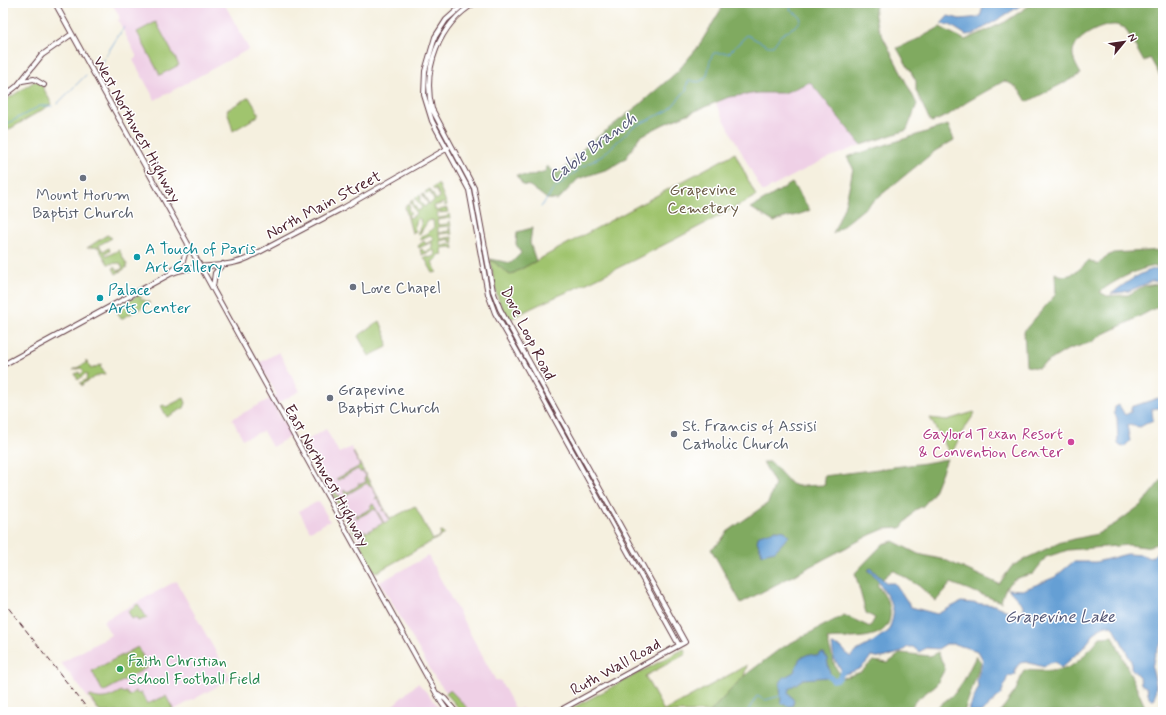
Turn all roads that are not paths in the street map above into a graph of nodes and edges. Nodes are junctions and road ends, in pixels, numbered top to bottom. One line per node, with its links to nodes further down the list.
1 (55, 3): 4 (main road, West Northwest Highway)
2 (465, 3): 8 (main road, Dove Loop Road)
3 (475, 3): 8 (main road, Dove Loop Road)
4 (72, 34): 5 (main road); 9 (main road, West Northwest Highway)
5 (22, 81): 6 (main road); 7 (main road)
6 (44, 85)
7 (3, 97)
8 (449, 147): 10 (main road, North Main Street); 15 (main road, Dove Loop Road)
9 (188, 244): 11 (main road, West Northwest Highway); 12 (main road)
10 (224, 264): 11 (main road, North Main Street); 13 (main road)
11 (200, 266): 12 (main road, North Main Street); 13 (main road, East Northwest Highway)
12 (170, 274): 14 (main road)
13 (214, 290): 20 (main road, East Northwest Highway)
14 (3, 365)
15 (615, 523): 16 (main road, Dove Loop Road); 17 (main road, Dove Loop Road)
16 (654, 589): 17 (main road); 18 (main road, Dove Loop Road)
17 (650, 591): 19 (main road, Dove Loop Road)
18 (684, 642): 19 (main road, Ruth Wall Road)
19 (679, 645): 23 (main road, Ruth Wall Road)
20 (437, 694): 21 (main road, East Northwest Highway); 22 (main road, East Northwest Highway)
21 (448, 712)
22 (456, 712)
23 (557, 712)

